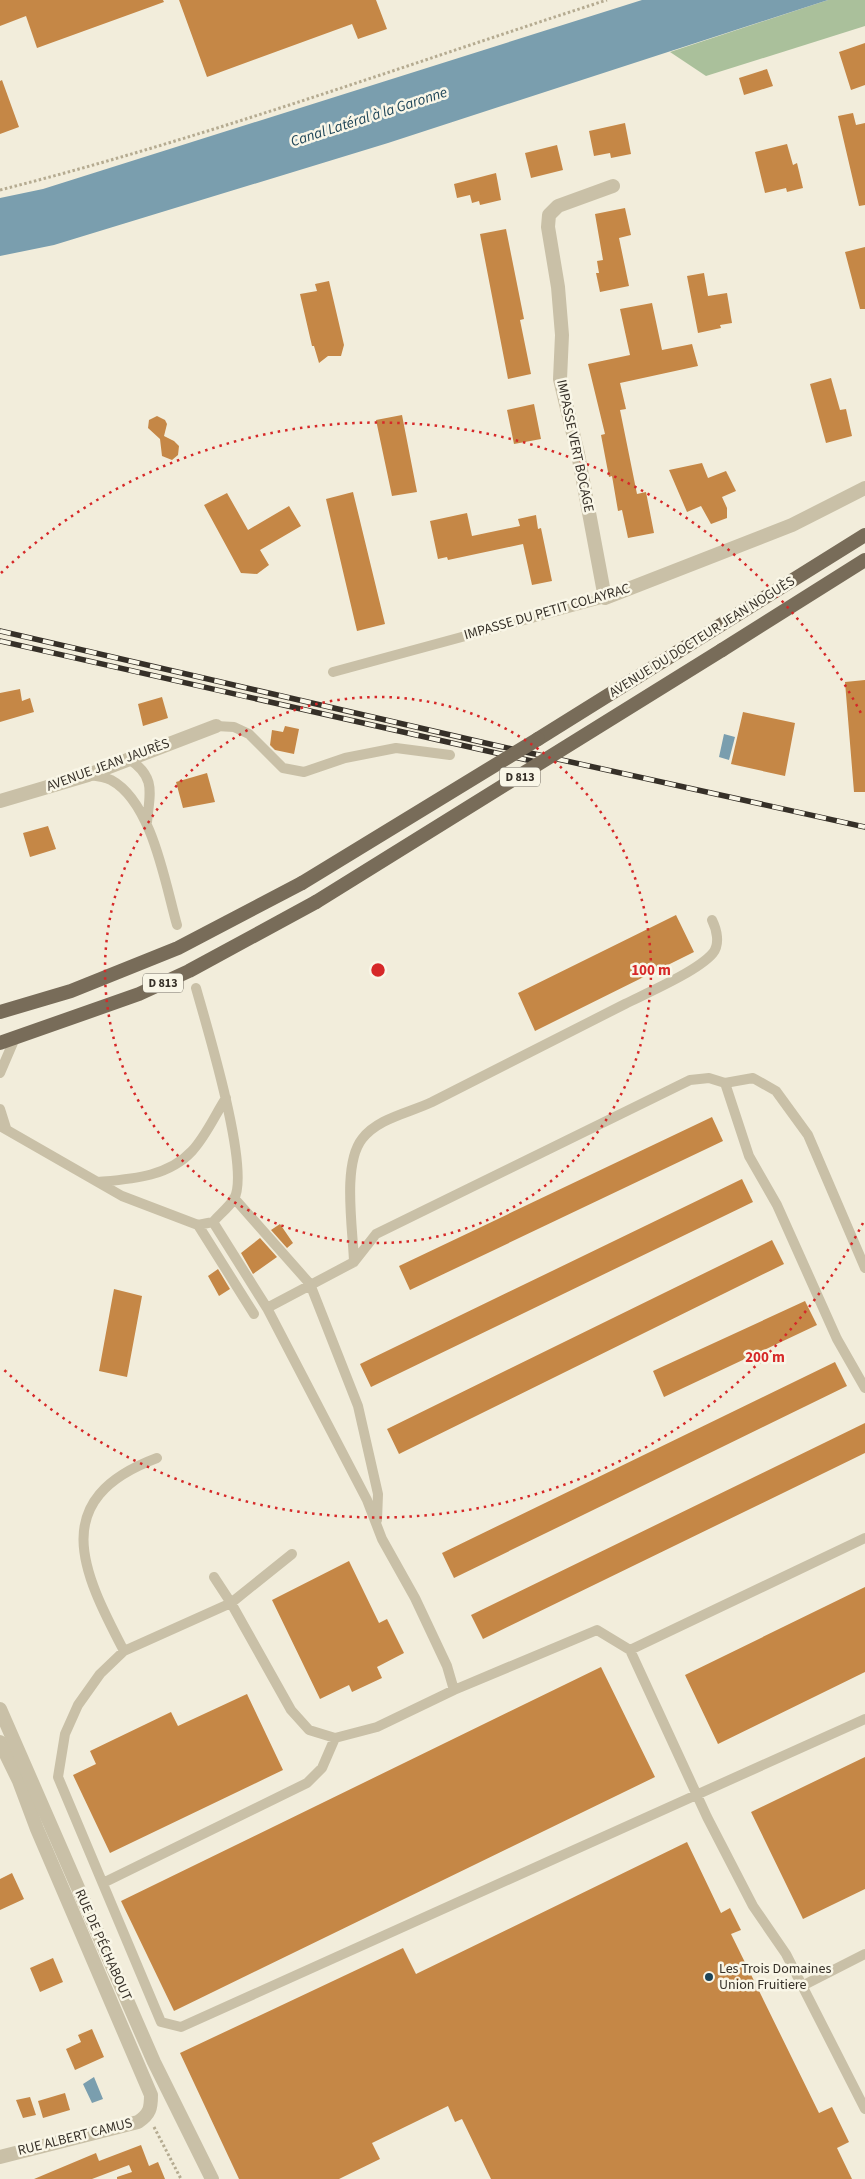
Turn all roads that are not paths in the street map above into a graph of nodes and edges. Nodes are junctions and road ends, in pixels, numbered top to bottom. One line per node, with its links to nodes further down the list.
1 (613, 186): 5 (street, IMPASSE VERT BOCAGE)
2 (865, 488): 5 (street, IMPASSE DU PETIT COLAYRAC)
3 (865, 535): 16 (main road, AVENUE DU DOCTEUR JEAN NOGUÈS / D 813, bridge)
4 (865, 560): 17 (main road, AVENUE DU DOCTEUR JEAN NOGUÈS / D 813, bridge)
5 (604, 598): 6 (lane, IMPASSE DU PETIT COLAYRAC)
6 (333, 672)
7 (216, 726): 8 (lane); 9 (street, AVENUE JEAN JAURÈS)
8 (450, 755)
9 (129, 759): 10 (street, AVENUE JEAN JAURÈS); 12 (lane)
10 (88, 775): 11 (street, AVENUE JEAN JAURÈS); 12 (lane)
11 (0, 801)
12 (147, 822): 14 (lane)
13 (712, 920): 28 (lane)
14 (177, 925)
15 (196, 988): 21 (lane)
16 (0, 1012)
17 (15, 1038): 18 (main road, D 813); 19 (lane)
18 (0, 1042)
19 (0, 1073)
20 (725, 1083): 28 (lane); 29 (lane); 33 (lane)
21 (226, 1098): 24 (lane); 25 (lane)
22 (0, 1109): 23 (lane)
23 (3, 1127): 24 (lane)
24 (98, 1182): 27 (lane)
25 (234, 1198): 26 (lane); 30 (lane)
26 (213, 1222): 27 (lane); 31 (lane)
27 (198, 1226): 32 (lane)
28 (354, 1262): 30 (lane)
29 (865, 1268)
30 (310, 1284): 31 (lane); 35 (lane)
31 (267, 1308): 35 (lane)
32 (254, 1314)
33 (865, 1388)
34 (157, 1458): 41 (lane)
35 (377, 1524): 42 (lane)
36 (865, 1538): 40 (lane)
37 (292, 1554): 39 (lane)
38 (214, 1577): 39 (lane)
39 (231, 1603): 41 (lane); 45 (lane)
40 (630, 1650): 42 (lane); 47 (lane)
41 (124, 1652): 48 (lane)
42 (454, 1690): 45 (lane)
43 (0, 1709): 53 (street, RUE DE PÉCHABOUT)
44 (865, 1719): 47 (lane)
45 (335, 1738): 48 (lane)
46 (0, 1742): 52 (street, RUE ALBERT CAMUS)
47 (697, 1795): 48 (lane); 50 (lane)
48 (103, 1883)
49 (865, 1954): 50 (lane)
50 (802, 1986): 51 (lane)
51 (865, 2109)
52 (0, 2157)
53 (212, 2179)

